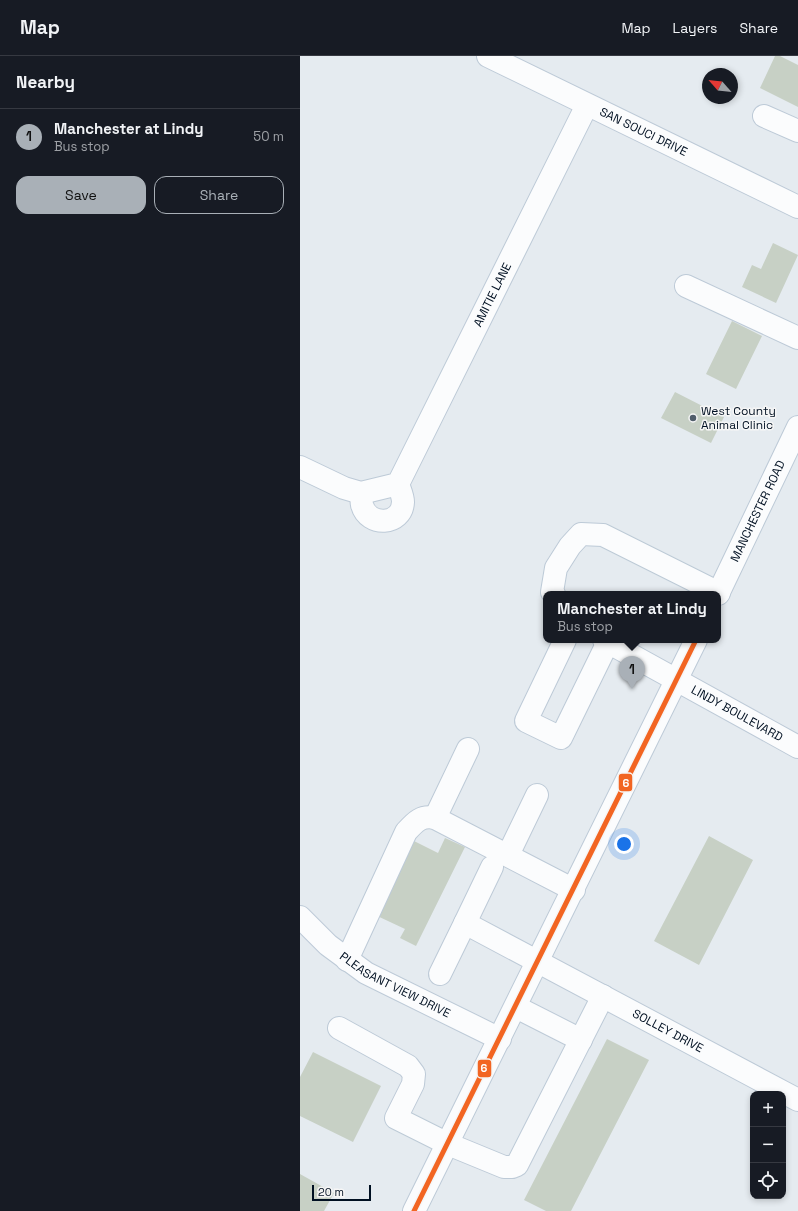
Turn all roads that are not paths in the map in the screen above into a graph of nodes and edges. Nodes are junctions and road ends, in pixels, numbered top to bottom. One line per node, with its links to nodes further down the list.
1 (488, 56): 2 (main road, SAN SOUCI DRIVE)
2 (587, 105): 5 (main road, SAN SOUCI DRIVE); 10 (main road, AMITIE LANE)
3 (764, 116): 4 (main road)
4 (798, 131)
5 (798, 207)
6 (686, 286): 7 (main road)
7 (798, 338)
8 (798, 428): 14 (main road, MANCHESTER ROAD)
9 (300, 467): 11 (main road)
10 (398, 484): 11 (main road); 11 (main road)
11 (361, 493)
12 (552, 591): 13 (main road)
13 (712, 591)
14 (719, 591)
15 (565, 643): 16 (main road)
16 (605, 643)
17 (610, 643): 19 (main road, LINDY BOULEVARD)
18 (695, 643): 19 (main road)
19 (677, 680): 20 (main road, LINDY BOULEVARD); 25 (main road)
20 (798, 747)
21 (468, 749): 23 (main road)
22 (537, 795): 24 (main road)
23 (435, 818): 24 (main road); 28 (main road)
24 (500, 861): 25 (main road); 27 (main road)
25 (574, 890): 29 (main road)
26 (300, 917): 28 (main road, PLEASANT VIEW DRIVE)
27 (465, 923): 29 (main road, SOLLEY DRIVE); 30 (main road)
28 (347, 960): 34 (main road, PLEASANT VIEW DRIVE)
29 (538, 961): 31 (main road, SOLLEY DRIVE); 32 (main road)
30 (440, 974)
31 (603, 996): 35 (main road); 36 (main road, SOLLEY DRIVE)
32 (516, 1007): 34 (main road); 35 (main road)
33 (339, 1028): 37 (main road)
34 (500, 1039): 37 (main road)
35 (580, 1040): 37 (main road)
36 (798, 1100)
37 (448, 1144): 38 (main road)
38 (414, 1211)

